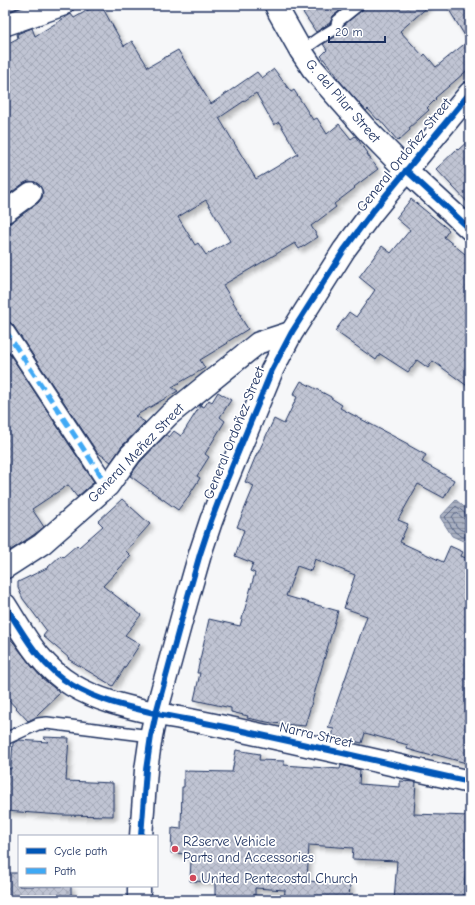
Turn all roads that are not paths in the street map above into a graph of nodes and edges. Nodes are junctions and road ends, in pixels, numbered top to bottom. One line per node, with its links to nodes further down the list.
1 (64, 5): 4 (street)
2 (276, 5): 5 (main road, G. del Pilar Street)
3 (358, 5): 5 (lane)
4 (5, 25)
5 (301, 52): 7 (main road, G. del Pilar Street)
6 (470, 93): 7 (main road, General Ordoñez Street)
7 (406, 170): 10 (main road, G. del Pilar Street); 12 (main road, General Ordoñez Street)
8 (31, 193): 9 (street)
9 (5, 212)
10 (470, 229)
11 (5, 330): 13 (street)
12 (292, 332): 13 (street, General Meñez Street); 16 (main road, General Ordoñez Street)
13 (108, 486): 14 (street, General Meñez Street)
14 (5, 568)
15 (5, 605): 16 (main road, Narra Street)
16 (156, 713): 17 (main road, General Ordoñez Street); 19 (main road, Narra Street)
17 (151, 736): 18 (lane); 20 (main road, General Ordoñez Street)
18 (5, 739)
19 (470, 782)
20 (141, 835)
21 (139, 887): 22 (main road)
22 (139, 900)

